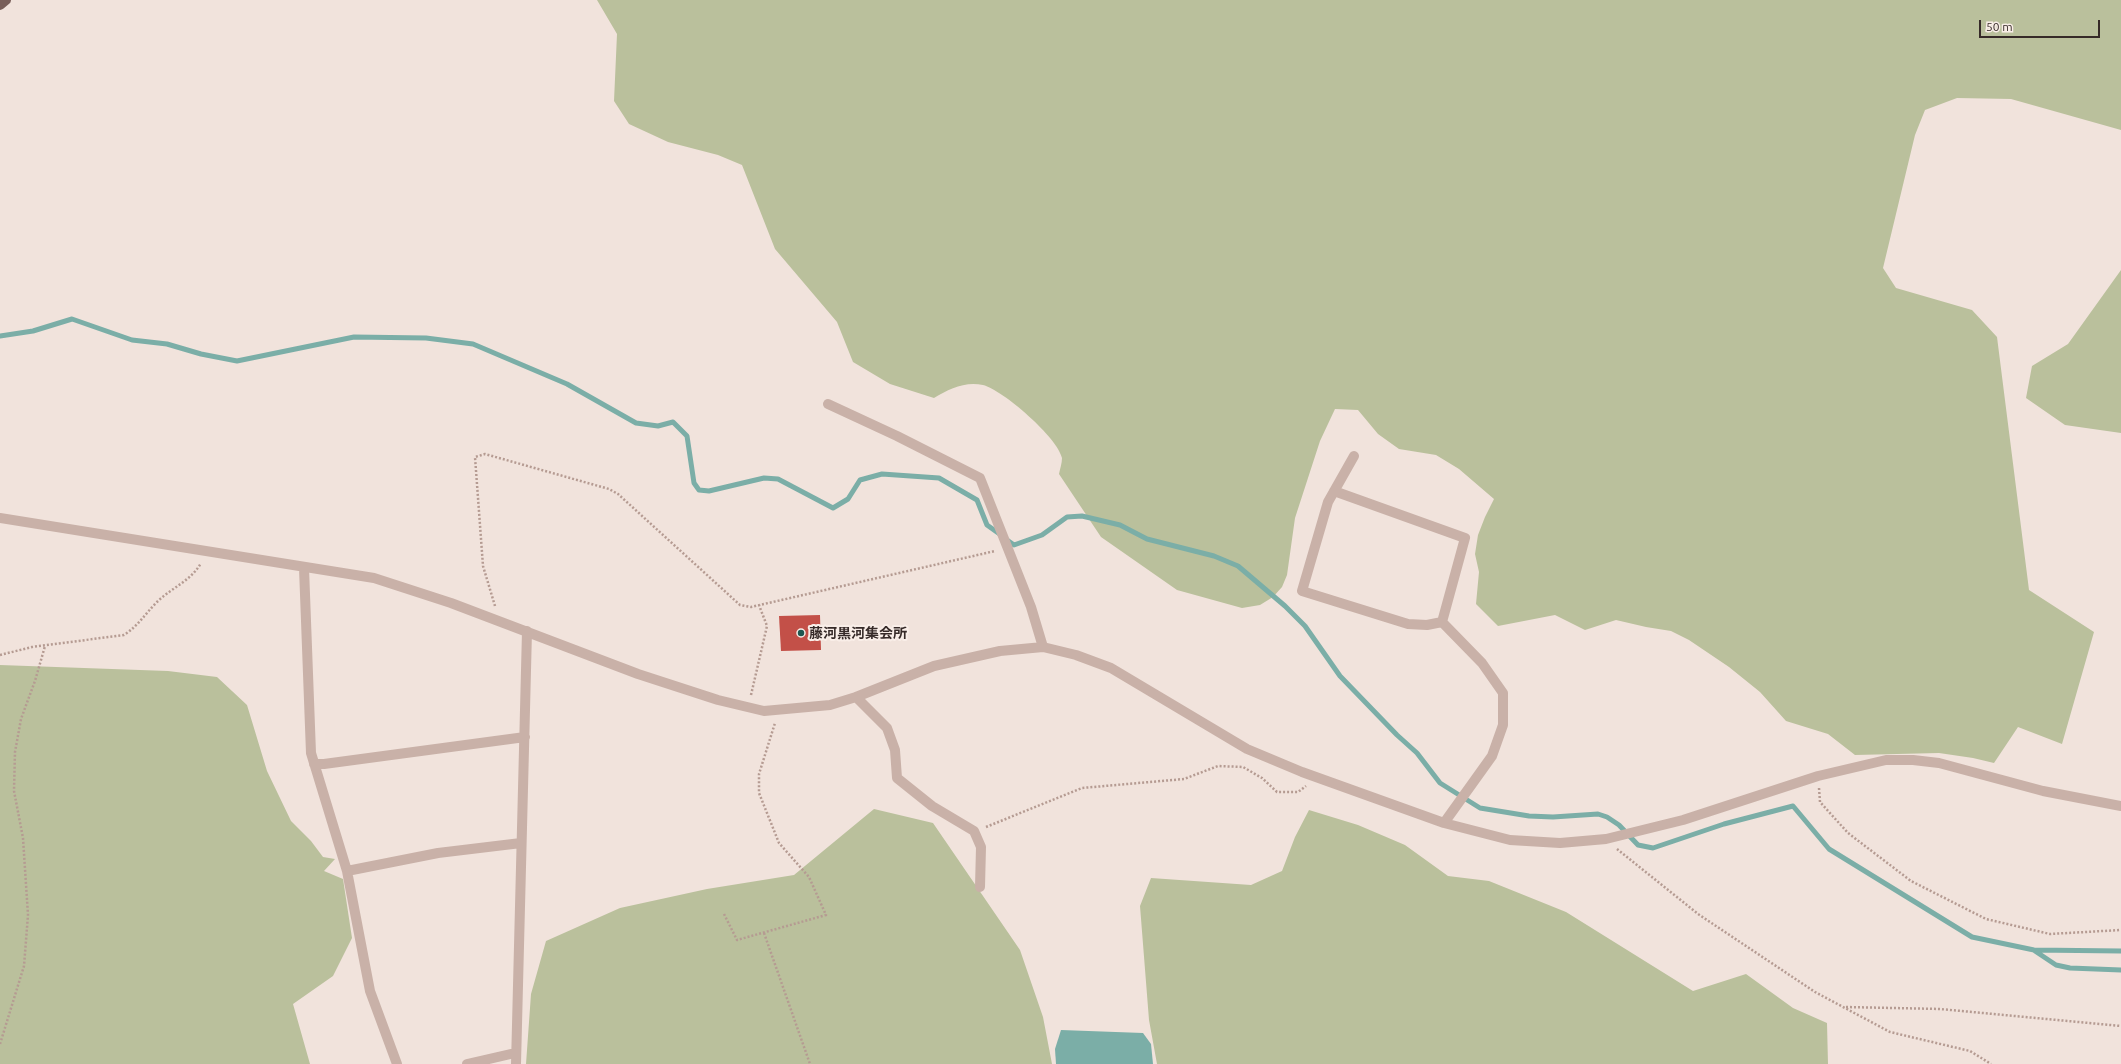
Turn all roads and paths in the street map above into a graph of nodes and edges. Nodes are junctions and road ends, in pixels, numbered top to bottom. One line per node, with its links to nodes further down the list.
1 (6, 0): 2 (main road)
2 (0, 5)
3 (828, 404): 7 (street)
4 (1354, 456): 5 (street)
5 (1334, 491): 12 (street); 12 (street)
6 (0, 518): 8 (street)
7 (1007, 546): 10 (path); 15 (street)
8 (208, 552): 9 (street); 14 (path)
9 (304, 568): 11 (street); 21 (street)
10 (759, 605): 11 (path); 18 (path)
11 (494, 619): 13 (street)
12 (1442, 622): 25 (street)
13 (527, 631): 18 (street); 20 (street)
14 (45, 646): 16 (path); 36 (path)
15 (1044, 647): 17 (street); 22 (street)
16 (0, 655)
17 (856, 697): 19 (street); 26 (street)
18 (748, 708): 19 (street)
19 (779, 711): 33 (path)
20 (524, 737): 21 (street); 28 (street)
21 (314, 764): 29 (street)
22 (1314, 776): 25 (street); 26 (path)
23 (1818, 776): 24 (street); 27 (street); 32 (path)
24 (2121, 806)
25 (1444, 823): 27 (street)
26 (974, 831): 30 (street)
27 (1606, 839): 34 (path)
28 (521, 843): 29 (street); 37 (street)
29 (347, 871): 38 (street)
30 (980, 887)
31 (724, 914): 33 (path)
32 (2121, 930)
33 (764, 933): 41 (path)
34 (1845, 1007): 35 (path); 42 (path)
35 (2121, 1026)
36 (0, 1044)
37 (515, 1053): 39 (street); 40 (street)
38 (397, 1064)
39 (467, 1064)
40 (516, 1064)
41 (810, 1064)
42 (1991, 1064)

